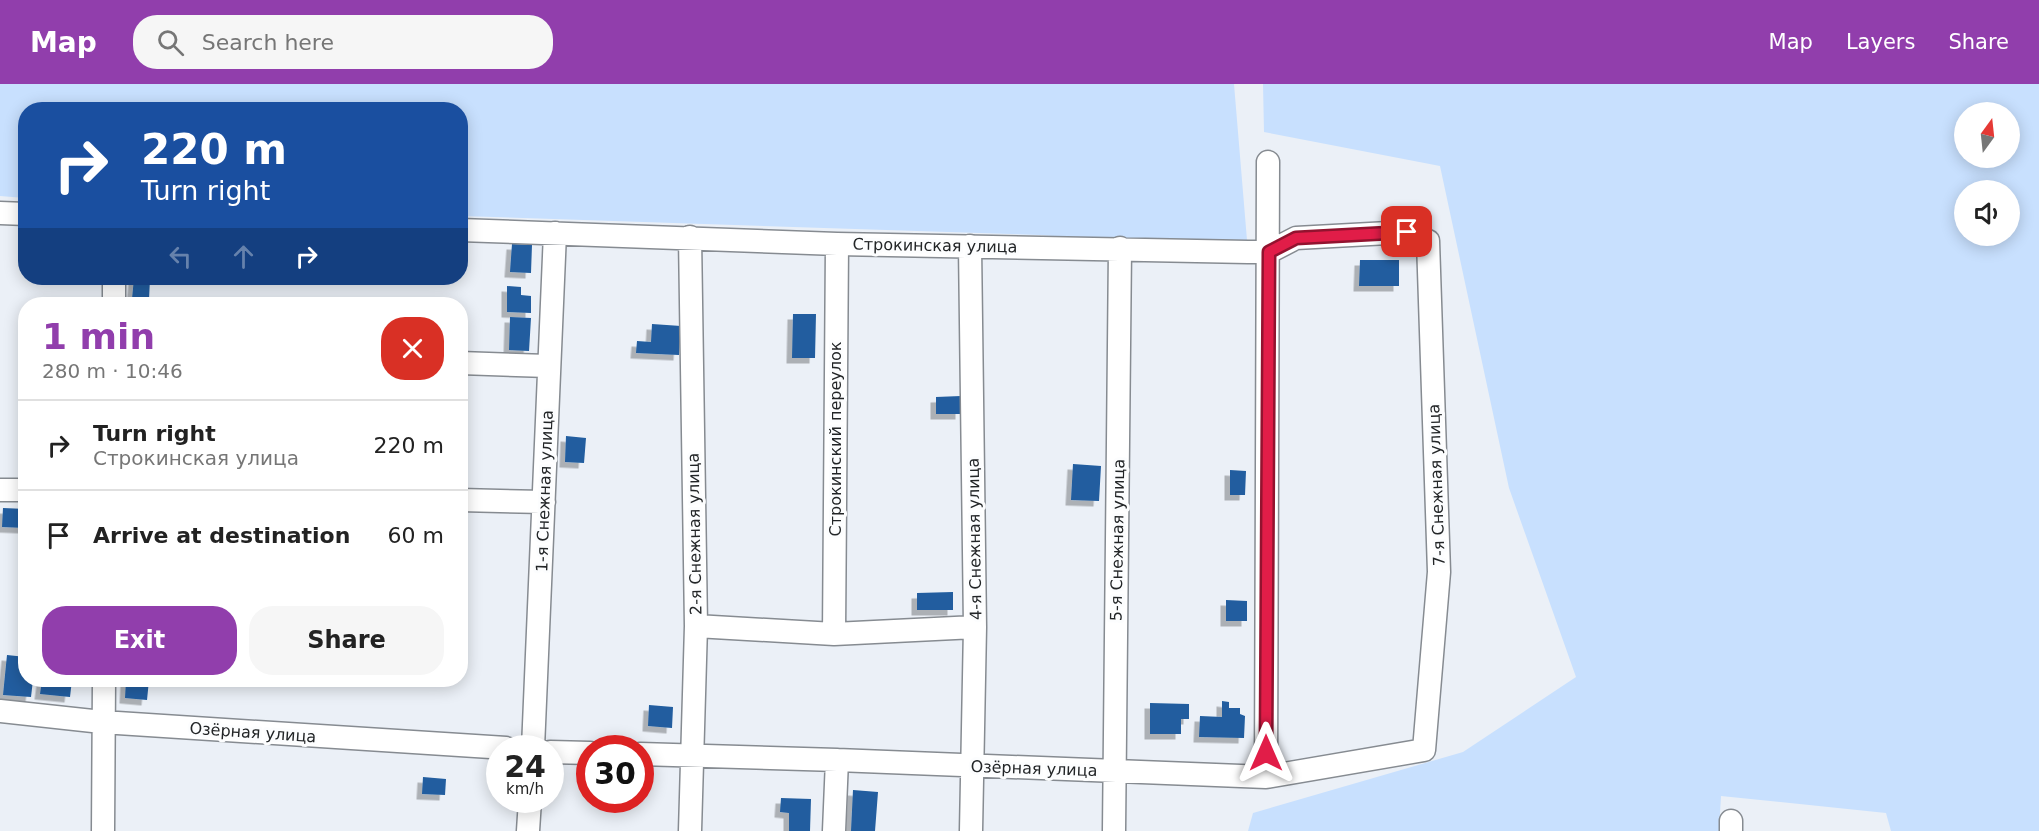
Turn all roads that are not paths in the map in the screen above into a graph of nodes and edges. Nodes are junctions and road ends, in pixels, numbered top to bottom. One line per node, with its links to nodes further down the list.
1 (1268, 162): 11 (street)
2 (0, 213): 3 (street)
3 (18, 214)
4 (468, 230): 5 (street, Строкинская улица)
5 (555, 232): 7 (street, Строкинская улица); 13 (street, 1-я Снежная улица)
6 (1407, 232): 11 (street, Строкинская улица); 26 (street, 7-я Снежная улица)
7 (690, 237): 8 (street, Строкинская улица); 18 (street, 2-я Снежная улица)
8 (837, 243): 9 (street, Строкинская улица); 20 (street, Строкинский переулок)
9 (970, 246): 10 (street, Строкинская улица); 19 (street, 4-я Снежная улица)
10 (1120, 248): 11 (street, Строкинская улица); 31 (street, 5-я Снежная улица)
11 (1269, 252): 32 (street)
12 (468, 363): 13 (street)
13 (548, 366): 17 (street, 1-я Снежная улица)
14 (0, 490): 15 (street)
15 (18, 490)
16 (468, 500): 17 (street)
17 (544, 502): 24 (street, 1-я Снежная улица)
18 (696, 626): 20 (street); 28 (street, 2-я Снежная улица)
19 (975, 627): 20 (street); 30 (street, 4-я Снежная улица)
20 (834, 634)
21 (104, 687): 23 (street)
22 (0, 711): 23 (street, Озёрная улица)
23 (102, 722): 25 (street, Озёрная улица); 34 (street)
24 (534, 735)
25 (486, 747)
26 (1424, 750): 32 (street, Озёрная улица)
27 (654, 755): 28 (street, Озёрная улица)
28 (693, 756): 29 (street, Озёрная улица); 36 (street, 2-я Снежная улица)
29 (837, 760): 30 (street, Озёрная улица); 37 (street)
30 (974, 766): 31 (street, Озёрная улица); 38 (street, 4-я Снежная улица)
31 (1115, 771): 32 (street, Озёрная улица); 39 (street, 5-я Снежная улица)
32 (1266, 777)
33 (529, 813): 35 (street)
34 (103, 831)
35 (528, 831)
36 (690, 831)
37 (834, 831)
38 (971, 831)
39 (1114, 831)

